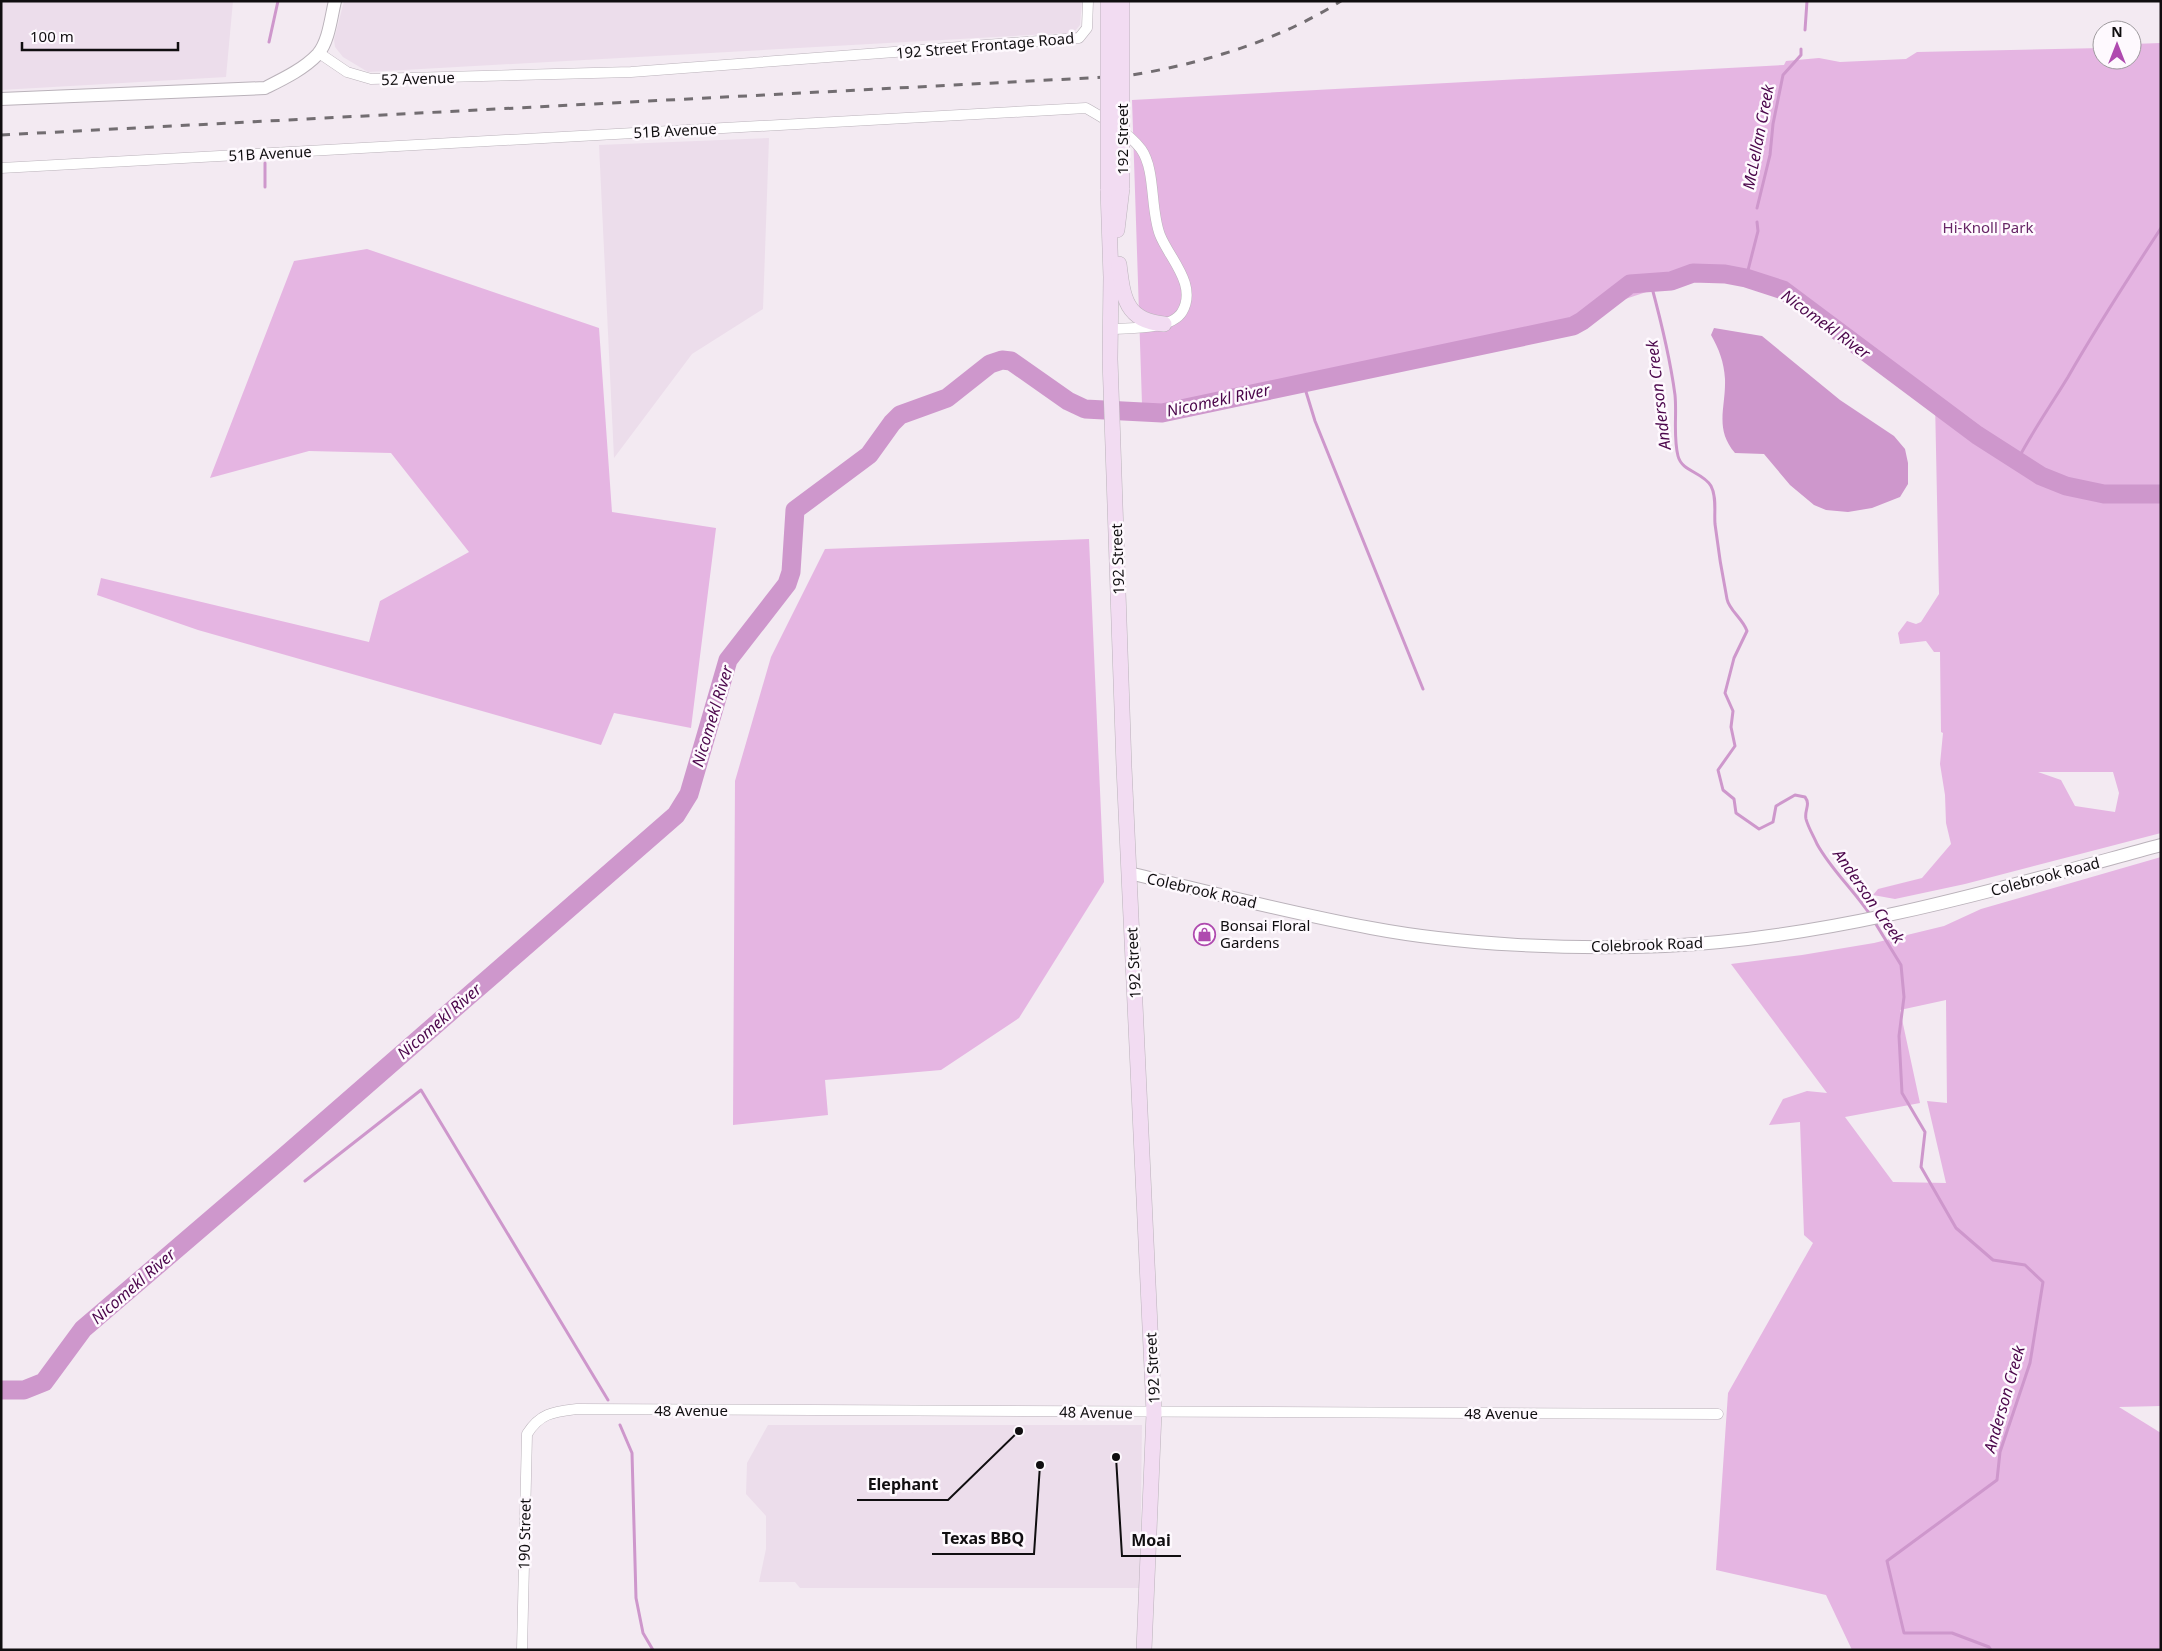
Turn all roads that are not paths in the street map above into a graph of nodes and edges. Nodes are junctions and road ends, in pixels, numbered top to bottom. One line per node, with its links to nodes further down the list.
1 (335, 1): 5 (street)
2 (1088, 1): 6 (street, 192 Street Frontage Road)
3 (1108, 1): 9 (main road, 192 Street, bridge)
4 (1122, 1): 9 (main road, 192 Street, bridge)
5 (319, 53): 6 (street, 52 Avenue); 7 (street)
6 (851, 57)
7 (1, 99)
8 (1, 168): 12 (street, 51B Avenue)
9 (1115, 188): 10 (main road, 192 Street); 11 (main road, 192 Street)
10 (1118, 223): 11 (main road, 192 Street); 12 (main road)
11 (1111, 277): 13 (main road, 192 Street)
12 (1164, 324): 13 (street)
13 (1110, 329): 15 (main road, 192 Street)
14 (2161, 845): 15 (street, Colebrook Road)
15 (1129, 873): 16 (main road, 192 Street)
16 (1154, 1413): 17 (street, 48 Avenue); 18 (street, 48 Avenue); 20 (main road, 192 Street)
17 (1718, 1414)
18 (535, 1420): 19 (street, 190 Street)
19 (522, 1650)
20 (1144, 1650)

